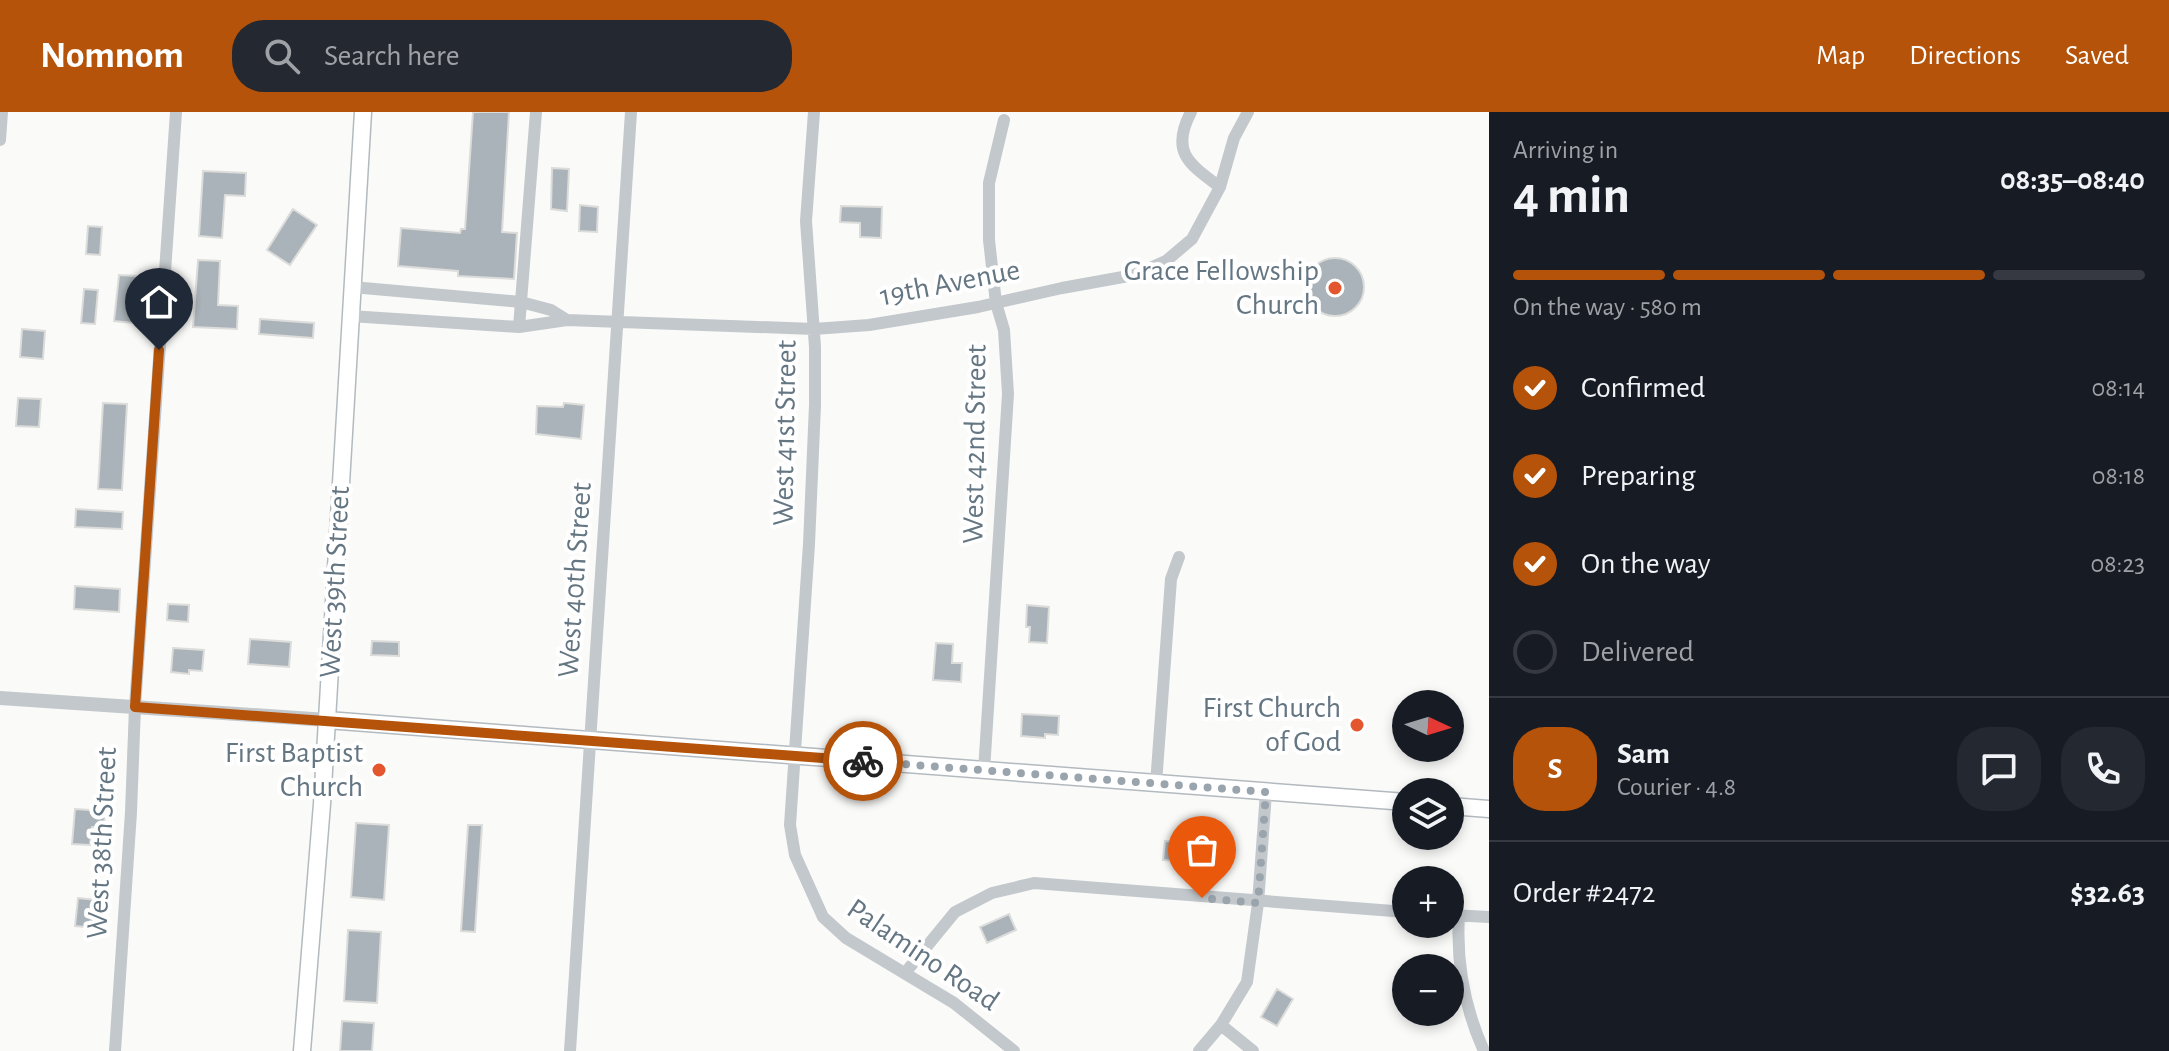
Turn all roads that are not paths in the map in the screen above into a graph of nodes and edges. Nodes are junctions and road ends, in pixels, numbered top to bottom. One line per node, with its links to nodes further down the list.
1 (2, 112): 10 (street)
2 (176, 112): 22 (street, West 38th Street)
3 (363, 112): 12 (main road, West 39th Street)
4 (536, 112): 13 (street)
5 (631, 112): 17 (street, West 40th Street)
6 (814, 112): 19 (street, West 41st Street)
7 (1191, 112): 11 (street)
8 (1248, 112): 11 (street, 19th Avenue)
9 (1004, 120): 14 (street, West 42nd Street)
10 (0, 140)
11 (1220, 187): 14 (street, 19th Avenue)
12 (352, 287): 13 (street, 19th Avenue); 15 (main road, West 39th Street)
13 (521, 302): 16 (street, 19th Avenue); 18 (street)
14 (996, 303): 19 (street, 19th Avenue); 26 (street, West 42nd Street)
15 (350, 316): 18 (street, 19th Avenue); 23 (main road, West 39th Street)
16 (567, 320): 17 (street, 19th Avenue); 18 (street, 19th Avenue)
17 (618, 323): 19 (street, 19th Avenue); 24 (street, West 40th Street)
18 (519, 327)
19 (814, 329): 25 (street, West 41st Street)
20 (1179, 557): 27 (street)
21 (0, 698): 22 (street)
22 (135, 707): 23 (street); 39 (street, West 38th Street)
23 (327, 720): 24 (main road); 40 (main road, West 39th Street)
24 (591, 739): 25 (main road); 41 (street, West 40th Street)
25 (795, 754): 26 (main road); 37 (street, Palamino Road)
26 (984, 771): 27 (main road)
27 (1156, 784): 28 (main road)
28 (1266, 792): 29 (main road); 32 (street)
29 (1392, 801)
30 (1464, 807): 31 (main road)
31 (1489, 809)
32 (1258, 903): 33 (street); 37 (street); 38 (street)
33 (1392, 911)
34 (1464, 916): 35 (street)
35 (1489, 917)
36 (1456, 938): 45 (street)
37 (905, 973): 42 (street, Palamino Road)
38 (1221, 1025): 43 (street); 44 (street)
39 (115, 1051)
40 (302, 1051)
41 (570, 1051)
42 (1014, 1051)
43 (1199, 1051)
44 (1253, 1051)
45 (1484, 1051)

